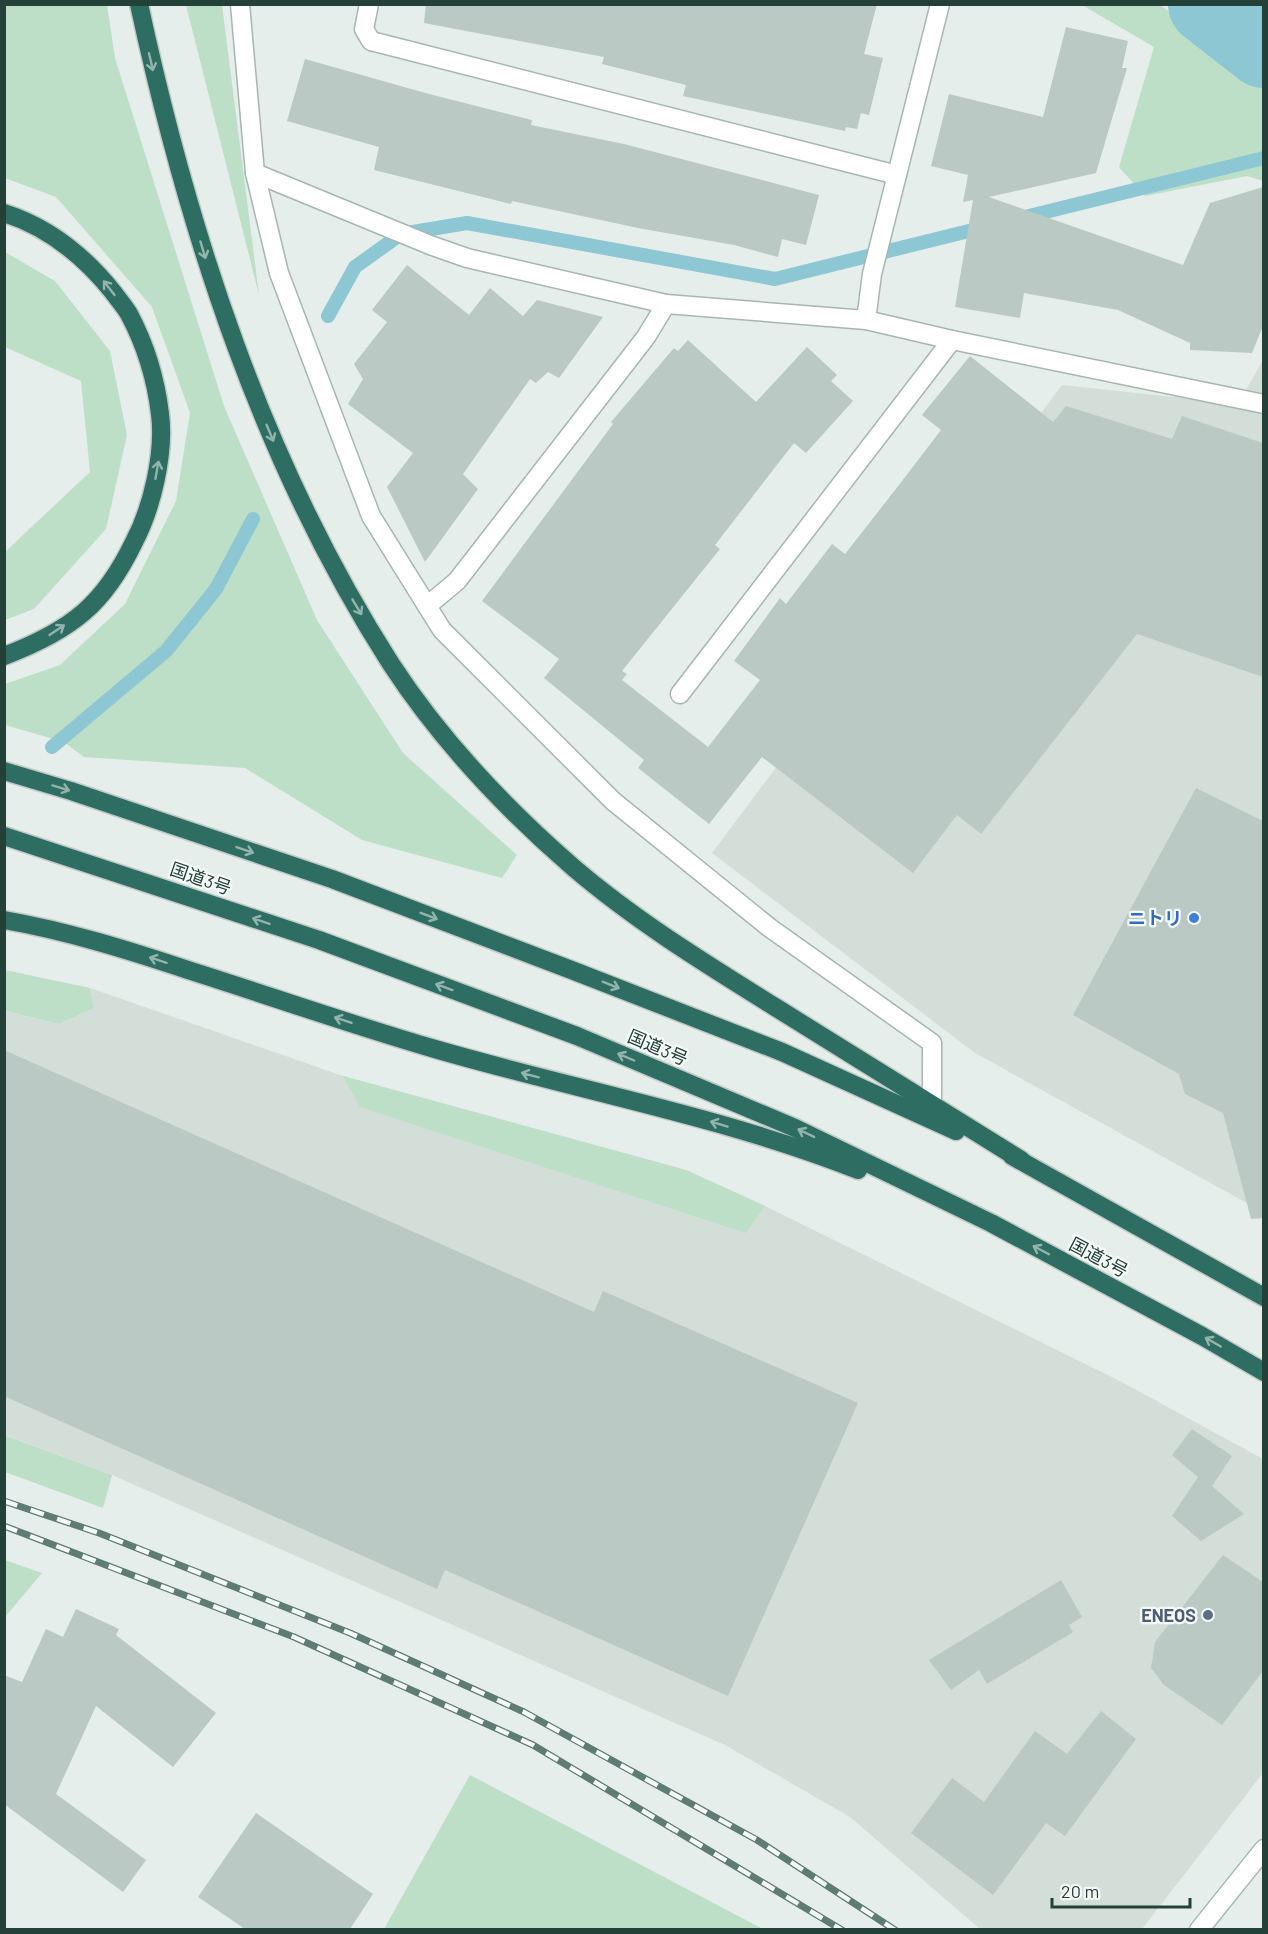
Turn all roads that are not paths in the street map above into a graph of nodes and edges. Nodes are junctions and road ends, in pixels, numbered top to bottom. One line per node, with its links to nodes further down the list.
1 (139, 4): 18 (highway, one-way to 18)
2 (240, 4): 5 (street)
3 (369, 4): 6 (street)
4 (940, 4): 6 (street)
5 (255, 173): 8 (street); 12 (street)
6 (897, 175): 9 (street)
7 (4, 213): 13 (highway, one-way to 7)
8 (666, 303): 9 (street); 12 (street)
9 (866, 320): 10 (street)
10 (952, 340): 11 (street); 14 (street)
11 (1263, 404)
12 (427, 606): 18 (street)
13 (4, 656)
14 (680, 694)
15 (4, 771): 19 (highway, one-way to 19)
16 (4, 836): 20 (highway, 国道3号, one-way to 16)
17 (4, 920): 20 (highway, one-way to 17)
18 (932, 1105): 19 (highway)
19 (1021, 1160): 21 (highway)
20 (991, 1223): 22 (highway, 国道3号, one-way to 20)
21 (1263, 1297)
22 (1263, 1372)
23 (1263, 1849): 24 (street)
24 (1199, 1929)

